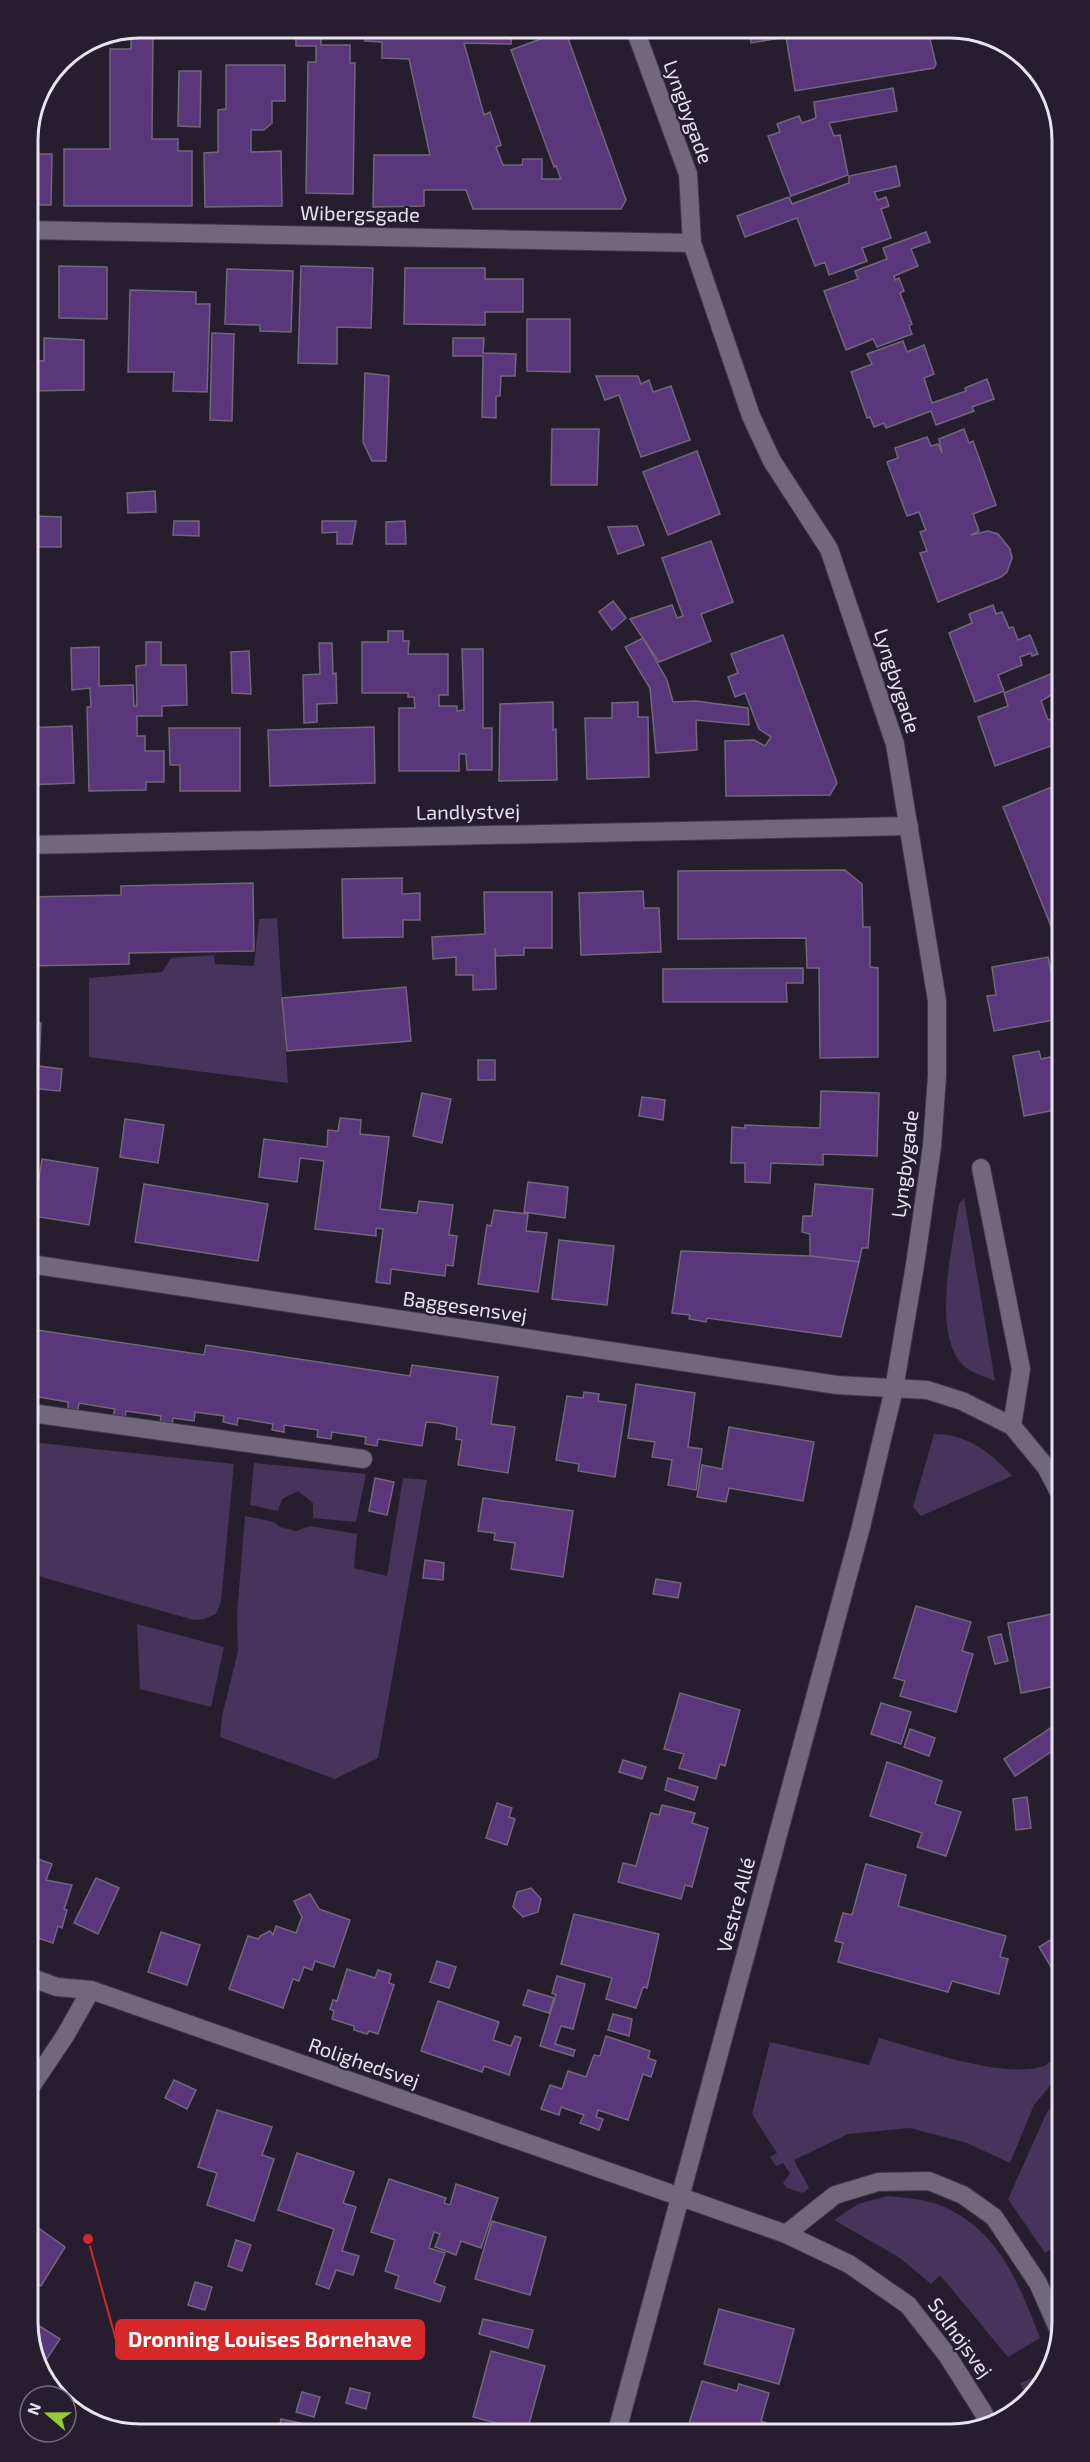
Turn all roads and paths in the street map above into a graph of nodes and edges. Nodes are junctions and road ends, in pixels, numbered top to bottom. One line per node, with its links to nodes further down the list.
1 (638, 38): 3 (street, Lyngbygade)
2 (38, 230): 3 (street, Wibergsgade)
3 (692, 243): 4 (street, Lyngbygade)
4 (909, 826): 5 (street, Landlystvej); 8 (street, Lyngbygade)
5 (38, 844)
6 (981, 1168): 10 (street)
7 (38, 1265): 8 (street, Baggesensvej)
8 (894, 1389): 10 (street, Baggesensvej); 16 (street, Vestre Allé)
9 (38, 1414): 11 (street)
10 (1012, 1426): 12 (street)
11 (363, 1459)
12 (1052, 1479)
13 (38, 1980): 14 (street, Rolighedsvej)
14 (91, 1990): 15 (street); 16 (street, Rolighedsvej)
15 (38, 2076)
16 (680, 2197): 17 (street, Solhøjsvej); 20 (street, Vestre Allé)
17 (786, 2234): 18 (street); 19 (street, Solhøjsvej)
18 (1052, 2315)
19 (986, 2418)
20 (619, 2424)

